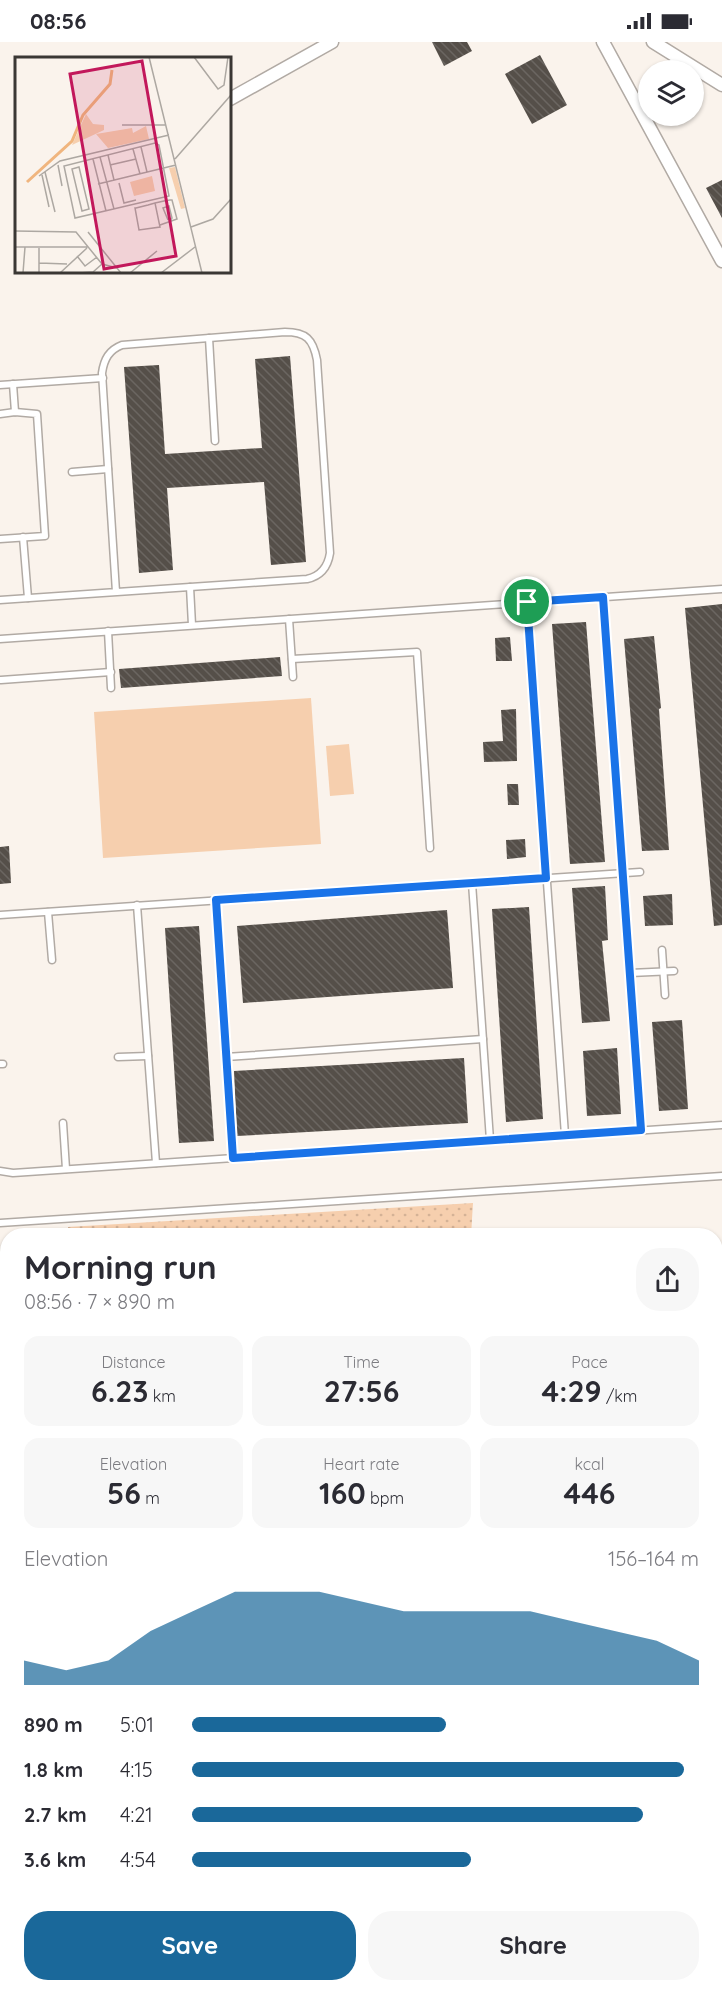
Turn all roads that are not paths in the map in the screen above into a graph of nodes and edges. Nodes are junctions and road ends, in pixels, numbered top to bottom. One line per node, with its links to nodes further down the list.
1 (332, 42): 5 (street)
2 (603, 42): 6 (street)
3 (653, 42): 4 (street)
4 (722, 85)
5 (231, 98)
6 (722, 261)
7 (209, 338): 8 (lane); 13 (lane); 18 (lane)
8 (103, 378): 9 (lane); 14 (lane)
9 (13, 384): 10 (lane); 11 (lane)
10 (0, 385)
11 (15, 412): 12 (lane); 16 (lane)
12 (0, 414)
13 (214, 441)
14 (108, 470): 15 (lane); 20 (lane)
15 (72, 472)
16 (24, 537): 17 (lane); 22 (lane)
17 (0, 539)
18 (190, 587): 20 (lane); 26 (lane)
19 (722, 589): 21 (lane)
20 (116, 592): 22 (lane)
21 (603, 597): 24 (lane); 36 (lane)
22 (28, 598): 23 (lane)
23 (0, 600)
24 (527, 602): 25 (lane); 37 (lane)
25 (289, 619): 26 (lane); 29 (lane)
26 (192, 626): 27 (lane)
27 (108, 631): 28 (lane); 30 (lane)
28 (0, 639)
29 (292, 659): 31 (lane); 34 (lane)
30 (111, 672): 32 (lane); 33 (lane)
31 (293, 677)
32 (1, 680)
33 (111, 688)
34 (430, 848)
35 (640, 872): 36 (lane)
36 (623, 873): 37 (lane); 47 (lane)
37 (546, 878): 38 (lane); 56 (lane)
38 (472, 883): 39 (lane); 49 (lane)
39 (216, 900): 40 (lane); 52 (lane)
40 (137, 906): 41 (lane); 50 (lane)
41 (48, 912): 42 (lane); 44 (lane)
42 (0, 915)
43 (662, 950): 46 (lane)
44 (52, 960)
45 (674, 970): 46 (lane)
46 (664, 971): 47 (lane); 48 (lane)
47 (630, 973): 55 (lane)
48 (665, 995)
49 (483, 1039): 52 (lane); 57 (lane)
50 (148, 1056): 51 (lane); 59 (lane)
51 (118, 1057)
52 (226, 1057): 58 (lane)
53 (63, 1123): 60 (lane)
54 (722, 1125): 55 (lane)
55 (641, 1130): 56 (lane)
56 (565, 1135): 57 (lane)
57 (490, 1140): 58 (lane)
58 (233, 1158): 59 (lane)
59 (156, 1163): 60 (lane)
60 (66, 1169): 61 (lane)
61 (0, 1171)
62 (722, 1176): 63 (lane)
63 (0, 1222)

